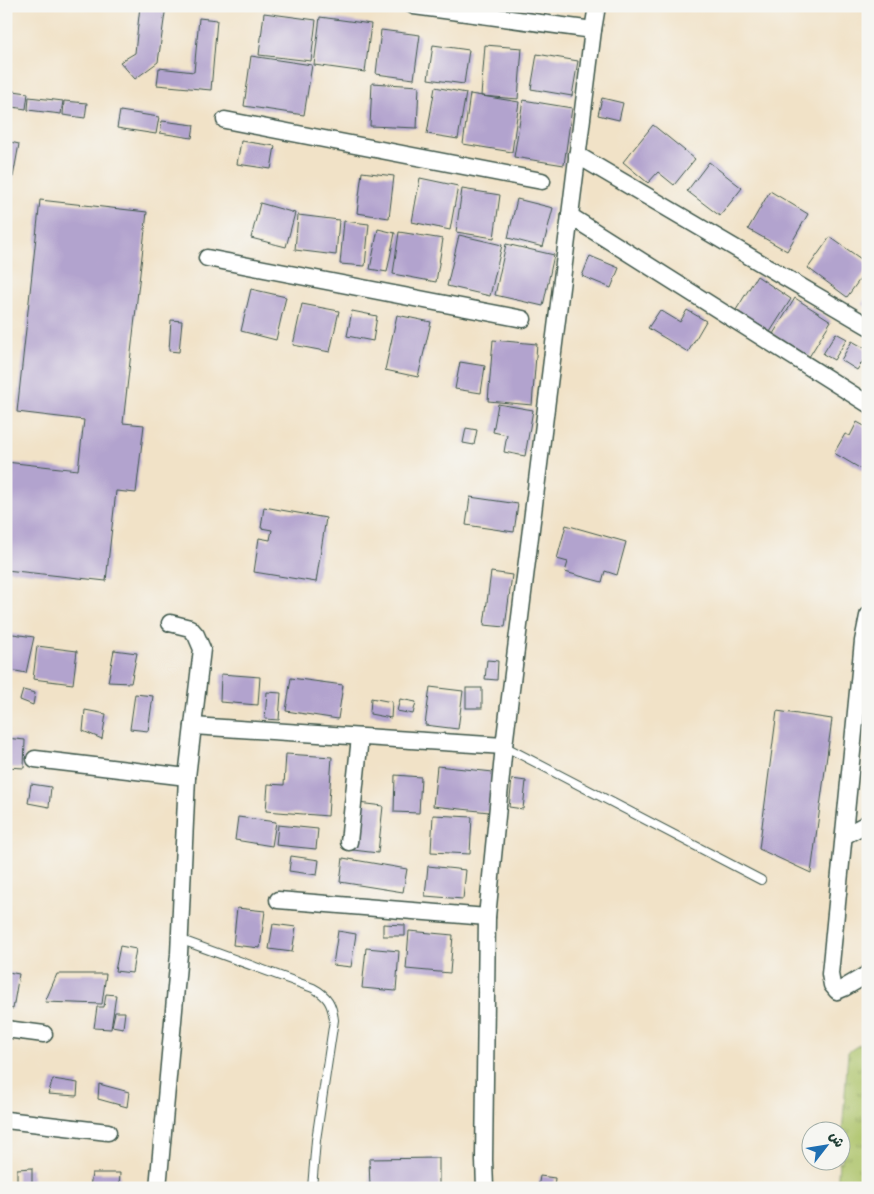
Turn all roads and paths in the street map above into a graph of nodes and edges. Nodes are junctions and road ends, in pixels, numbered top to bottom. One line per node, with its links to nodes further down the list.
1 (414, 6): 3 (street)
2 (597, 6): 3 (street)
3 (593, 30): 5 (street)
4 (225, 120): 6 (street)
5 (577, 154): 7 (street); 10 (street)
6 (542, 181)
7 (570, 216): 11 (street); 17 (street)
8 (207, 258): 9 (street)
9 (522, 318)
10 (868, 326)
11 (868, 404)
12 (868, 616): 14 (street)
13 (170, 623): 15 (street)
14 (863, 695): 21 (street)
15 (193, 726): 16 (street); 19 (street)
16 (360, 737): 17 (street); 22 (street)
17 (504, 746): 23 (lane); 25 (street)
18 (35, 759): 19 (street)
19 (187, 777): 26 (street)
20 (868, 823): 21 (street)
21 (844, 836): 27 (street)
22 (349, 842)
23 (761, 880)
24 (278, 900): 25 (street)
25 (487, 917): 34 (street)
26 (179, 939): 32 (street); 33 (lane)
27 (868, 974)
28 (6, 1029): 29 (street)
29 (44, 1034)
30 (6, 1120): 31 (street)
31 (108, 1132)
32 (158, 1188)
33 (312, 1188)
34 (485, 1188)

